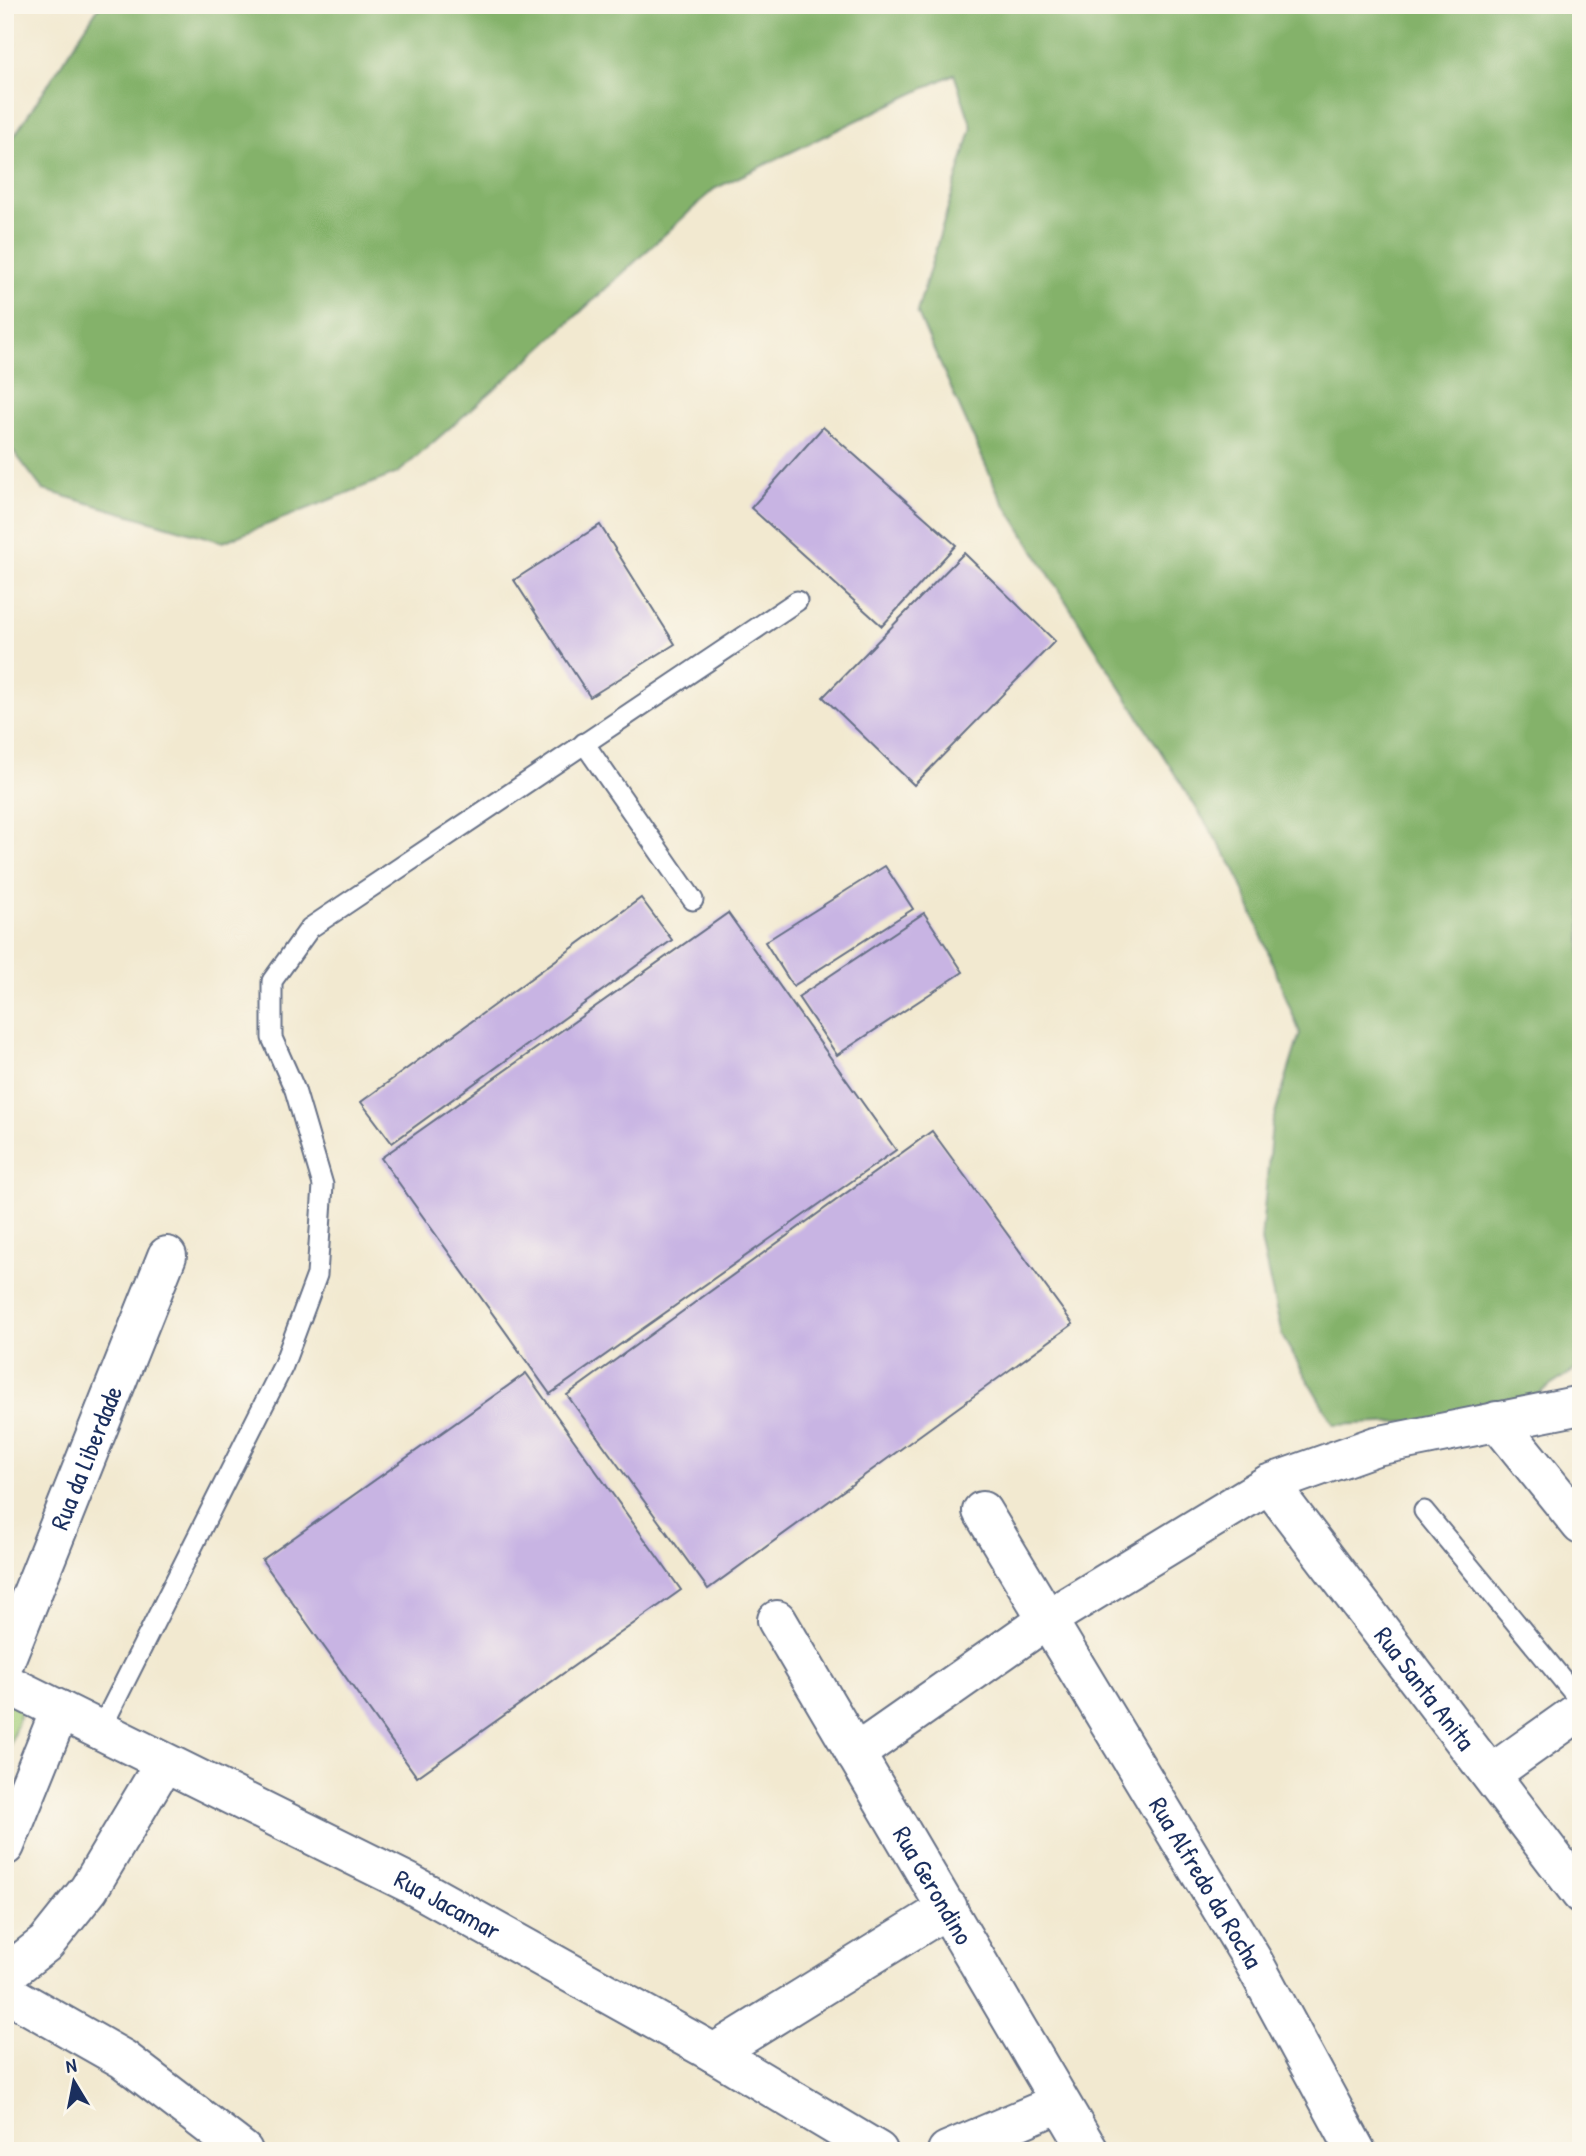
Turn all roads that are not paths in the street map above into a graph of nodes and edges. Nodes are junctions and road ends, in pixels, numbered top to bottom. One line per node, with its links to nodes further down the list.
1 (797, 601): 2 (lane)
2 (584, 743): 3 (lane); 18 (lane)
3 (693, 900)
4 (167, 1256): 13 (street, Rua da Liberdade)
5 (1581, 1405): 6 (street)
6 (1497, 1421): 7 (street); 10 (street)
7 (1269, 1484): 11 (street); 21 (street, Rua Santa Anita)
8 (982, 1511): 11 (street, Rua Alfredo da Rocha)
9 (1423, 1511): 15 (lane)
10 (1581, 1525)
11 (1049, 1618): 19 (street); 33 (street, Rua Alfredo da Rocha)
12 (777, 1620): 19 (street, Rua Gerondino)
13 (5, 1661)
14 (5, 1683): 16 (street, Rua Jacamar)
15 (1581, 1702)
16 (60, 1710): 18 (street, Rua Jacamar); 22 (street)
17 (1581, 1710): 21 (street)
18 (100, 1731): 20 (street, Rua Jacamar)
19 (855, 1754): 24 (street, Rua Gerondino)
20 (164, 1763): 25 (street); 27 (street, Rua Jacamar)
21 (1491, 1774): 23 (street, Rua Santa Anita)
22 (5, 1846)
23 (1581, 1894)
24 (948, 1908): 27 (street); 28 (street, Rua Gerondino)
25 (5, 1975)
26 (5, 1993): 30 (street)
27 (714, 2053): 29 (street, Rua Jacamar)
28 (1060, 2103): 31 (street); 32 (street, Rua Gerondino)
29 (872, 2150)
30 (243, 2151)
31 (947, 2151)
32 (1089, 2151)
33 (1356, 2151)

